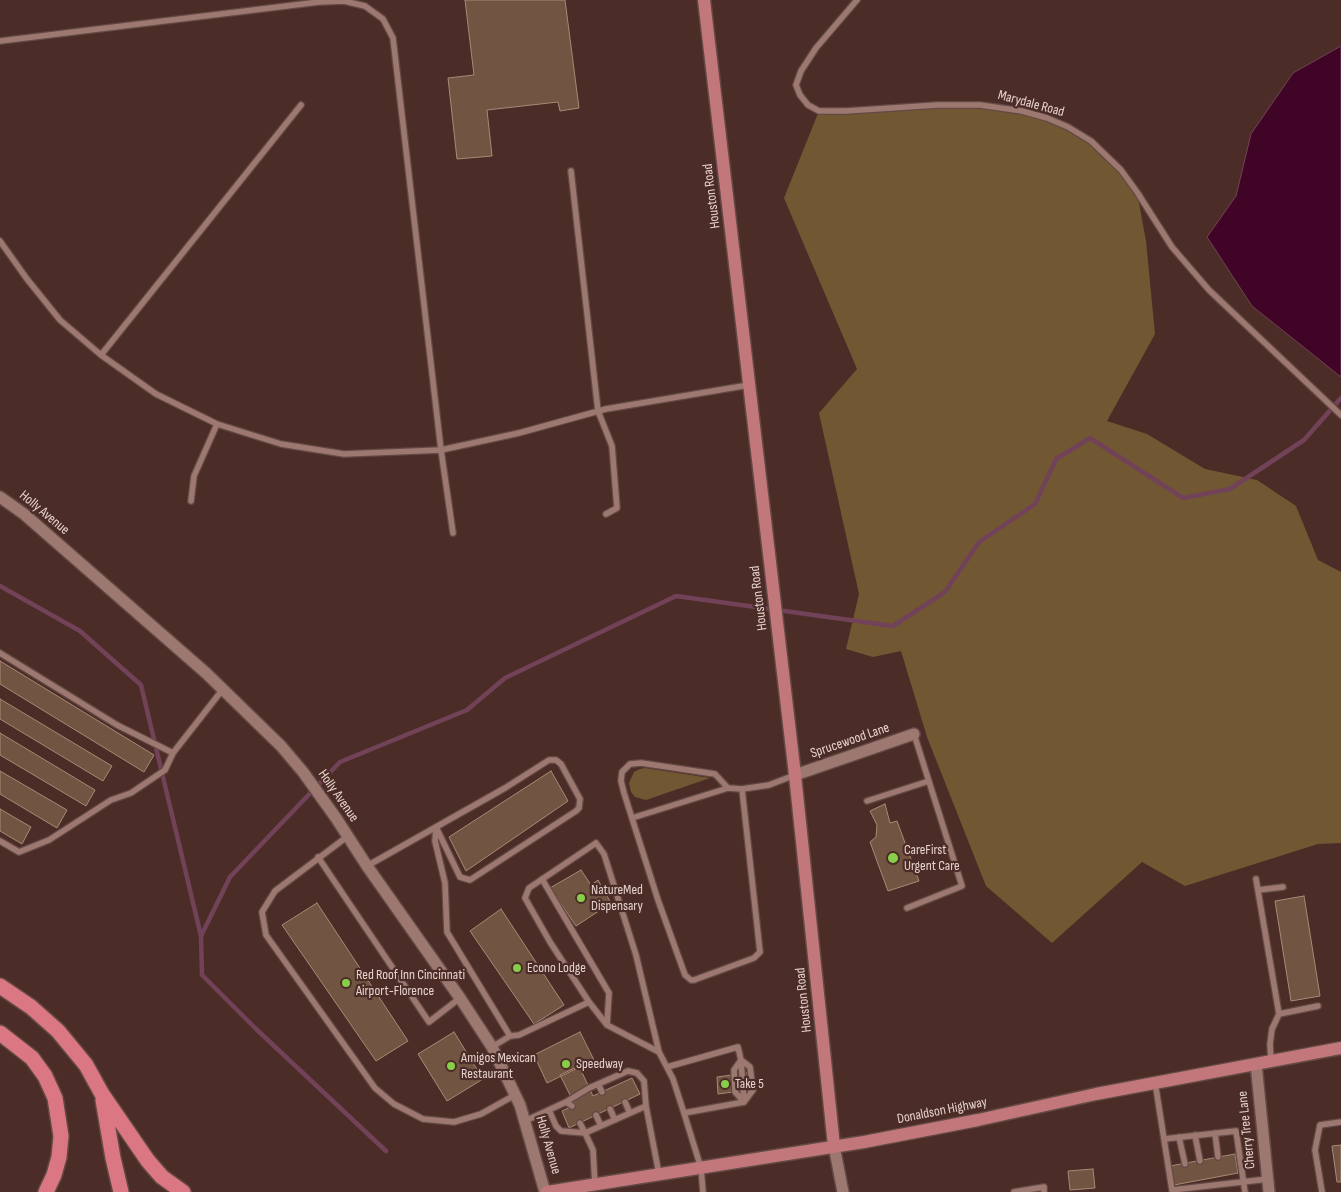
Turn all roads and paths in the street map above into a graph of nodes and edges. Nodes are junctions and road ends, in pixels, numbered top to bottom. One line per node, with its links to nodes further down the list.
1 (704, 0): 8 (main road, Houston Road)
2 (857, 0): 10 (lane, Marydale Road)
3 (0, 41): 12 (lane)
4 (301, 105): 7 (lane)
5 (572, 171): 9 (lane)
6 (0, 241): 7 (lane)
7 (101, 355): 11 (lane)
8 (749, 385): 9 (lane); 21 (main road, Houston Road)
9 (598, 411): 12 (lane); 15 (lane)
10 (1341, 415)
11 (216, 424): 12 (lane); 14 (lane)
12 (441, 450): 16 (lane)
13 (0, 497): 18 (street, Holly Avenue)
14 (191, 500)
15 (606, 514)
16 (453, 533)
17 (0, 653): 20 (lane)
18 (223, 689): 20 (lane); 28 (street, Holly Avenue)
19 (914, 734): 21 (street, Sprucewood Lane); 22 (lane)
20 (173, 753): 29 (lane)
21 (795, 776): 24 (lane); 79 (main road, Houston Road)
22 (929, 781): 25 (lane); 36 (lane)
23 (728, 788): 24 (lane); 26 (lane); 26 (lane)
24 (742, 789): 26 (lane)
25 (867, 801)
26 (632, 818)
27 (436, 827): 27 (lane); 31 (lane); 44 (lane)
28 (348, 836): 30 (lane); 31 (street, Holly Avenue)
29 (0, 840)
30 (318, 857): 38 (lane); 58 (lane)
31 (367, 866): 38 (street, Holly Avenue)
32 (542, 879): 39 (lane); 42 (lane); 47 (lane)
33 (1256, 880): 35 (lane)
34 (1283, 886): 35 (lane)
35 (1258, 890): 41 (lane)
36 (907, 908)
37 (0, 986): 57 (highway)
38 (460, 998): 45 (street, Holly Avenue)
39 (589, 1002): 42 (lane); 44 (lane)
40 (1318, 1006): 41 (lane)
41 (1279, 1014): 49 (lane)
42 (607, 1025): 47 (lane)
43 (0, 1033): 92 (highway)
44 (510, 1036): 45 (lane)
45 (492, 1047): 58 (street, Holly Avenue)
46 (1341, 1048): 49 (main road, Donaldson Highway)
47 (659, 1052): 51 (lane)
48 (741, 1060): 51 (lane); 61 (lane); 61 (lane)
49 (1271, 1061): 50 (main road, Donaldson Highway)
50 (1256, 1064): 53 (main road, Donaldson Highway); 87 (street, Cherry Tree Lane)
51 (667, 1067): 67 (lane)
52 (613, 1078): 54 (lane); 55 (lane); 63 (lane)
53 (1154, 1082): 78 (lane); 79 (main road, Donaldson Highway)
54 (598, 1084): 56 (lane); 59 (lane)
55 (617, 1085)
56 (602, 1092)
57 (102, 1094): 93 (highway); 94 (highway)
58 (515, 1094): 70 (street, Holly Avenue)
59 (566, 1102): 62 (lane); 65 (lane)
60 (625, 1102): 66 (lane)
61 (744, 1102): 67 (lane)
62 (572, 1106)
63 (646, 1106): 66 (lane); 84 (lane)
64 (610, 1109): 69 (lane)
65 (548, 1110): 70 (lane); 74 (lane)
66 (630, 1113): 69 (lane)
67 (684, 1113): 83 (lane)
68 (596, 1115): 73 (lane)
69 (615, 1120): 73 (lane)
70 (526, 1121): 95 (street, Holly Avenue)
71 (1341, 1122): 102 (lane)
72 (580, 1123): 74 (lane)
73 (601, 1126): 74 (lane)
74 (585, 1133): 90 (lane)
75 (1214, 1133): 76 (lane); 80 (lane); 88 (lane)
76 (1195, 1135): 77 (lane); 81 (lane)
77 (1179, 1137): 78 (lane); 82 (lane)
78 (1164, 1139): 91 (lane)
79 (834, 1146): 83 (main road, Donaldson Highway); 97 (street, Houston Road)
80 (1218, 1157)
81 (1200, 1161)
82 (1184, 1164)
83 (701, 1168): 84 (main road, Donaldson Highway); 96 (lane)
84 (659, 1174): 90 (main road, Donaldson Highway)
85 (1222, 1176): 89 (lane)
86 (1204, 1179): 91 (lane)
87 (1268, 1179): 88 (lane); 101 (street, Cherry Tree Lane)
88 (1244, 1181): 89 (lane); 100 (lane)
89 (1223, 1184): 91 (lane)
90 (595, 1185): 95 (main road, Donaldson Highway)
91 (1206, 1186)
92 (46, 1192)
93 (121, 1192)
94 (183, 1192)
95 (546, 1192)
96 (703, 1192)
97 (843, 1192)
98 (1014, 1192): 99 (lane)
99 (1044, 1192)
100 (1245, 1192)
101 (1269, 1192)
102 (1322, 1192)

